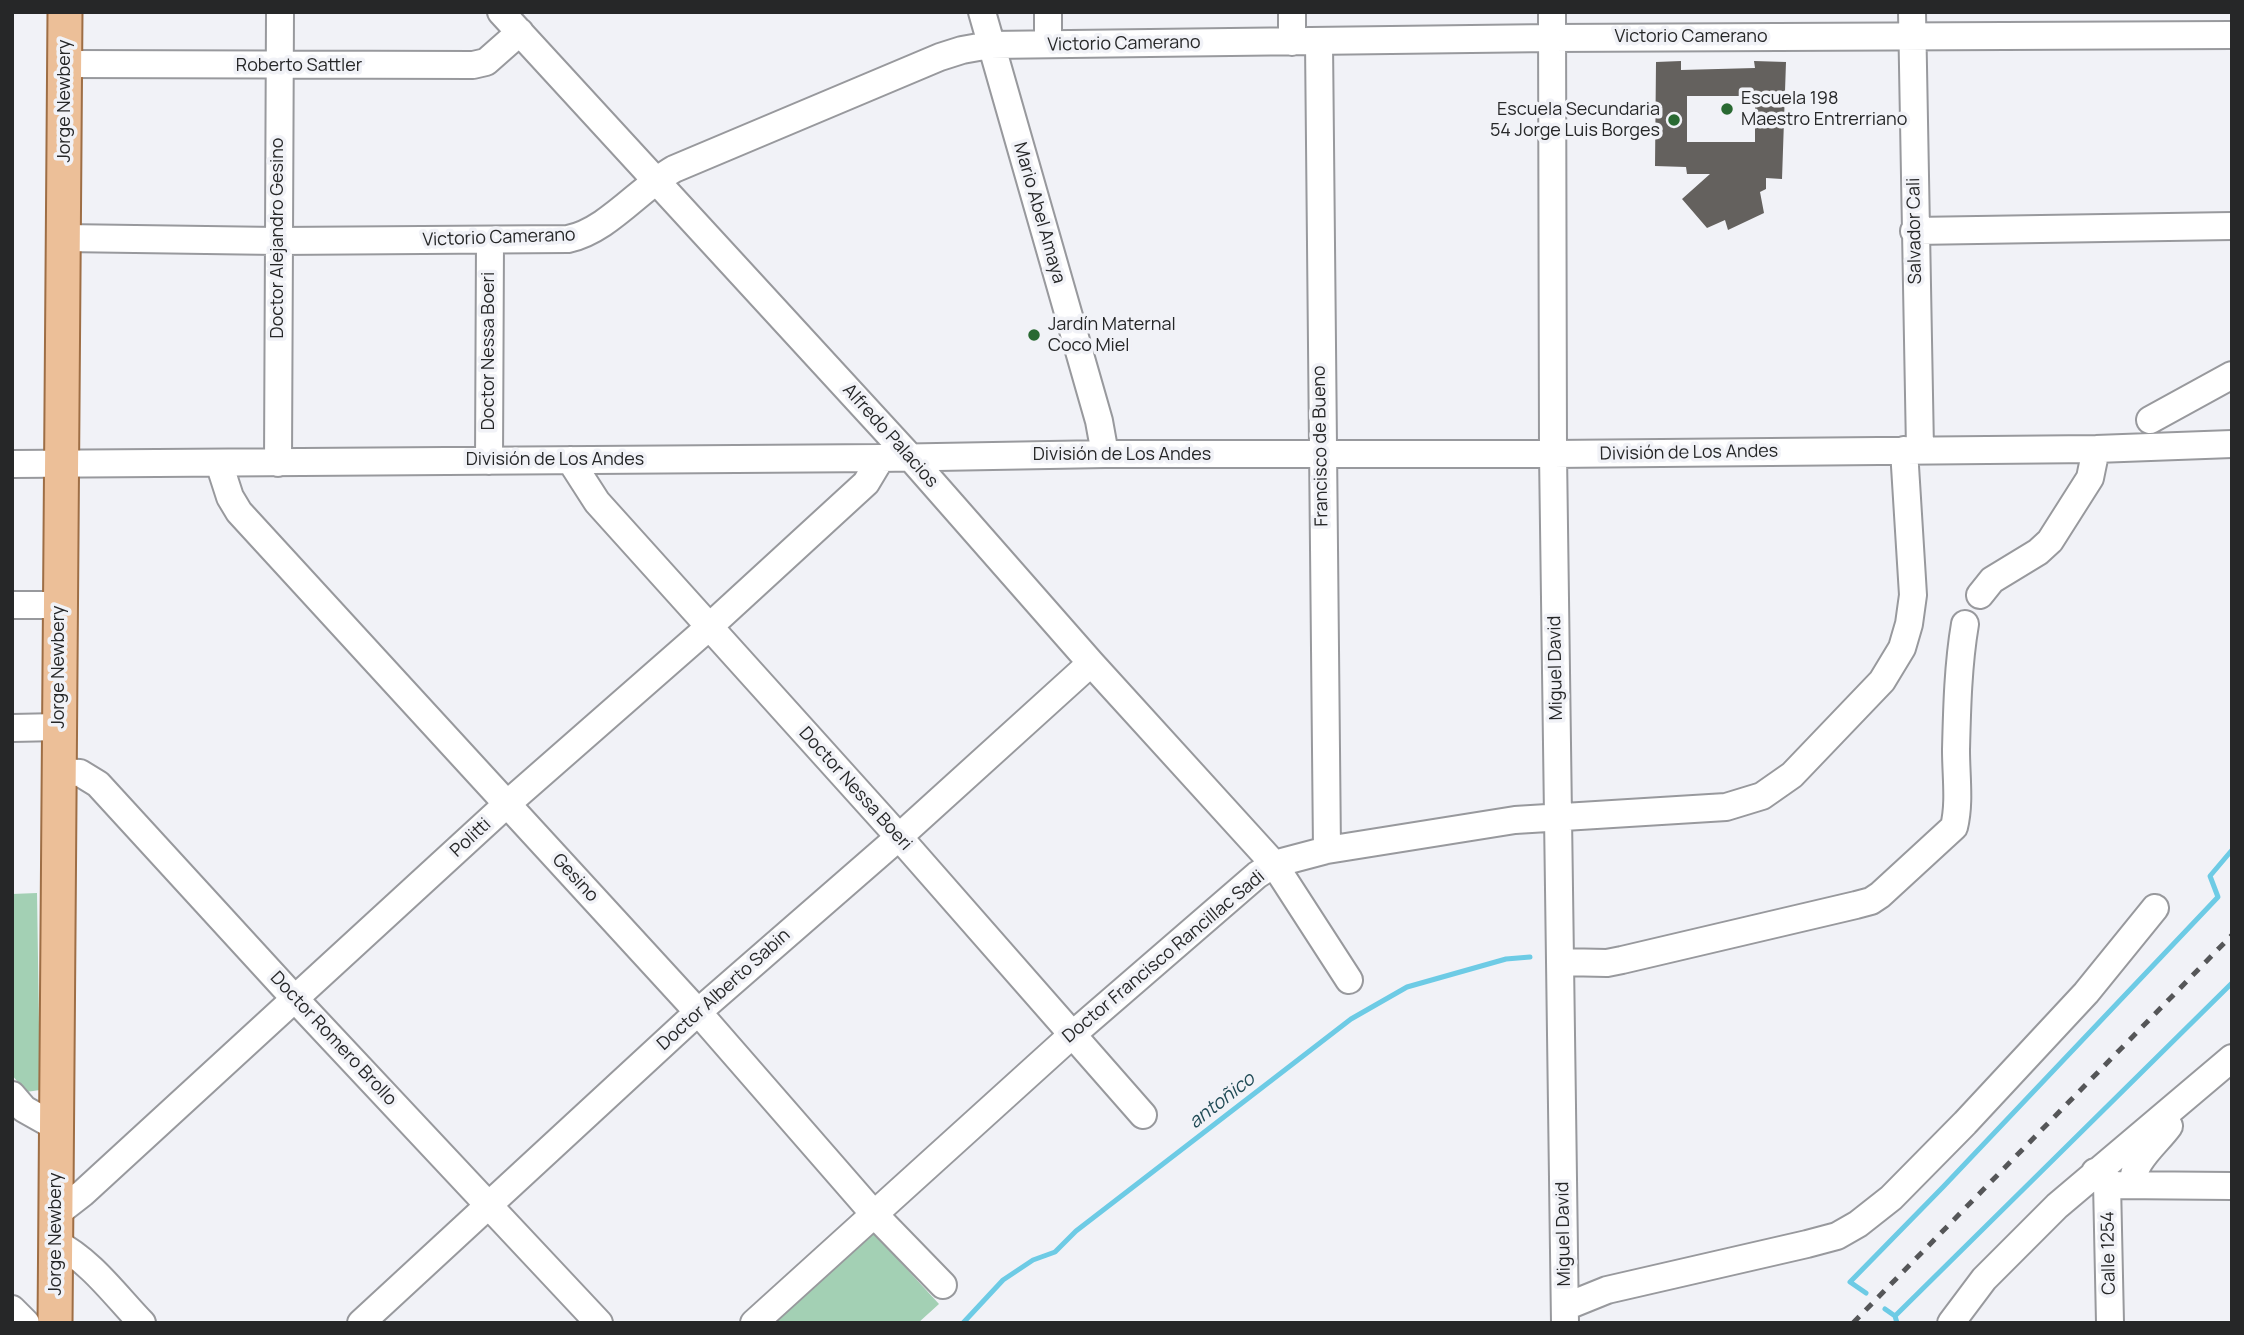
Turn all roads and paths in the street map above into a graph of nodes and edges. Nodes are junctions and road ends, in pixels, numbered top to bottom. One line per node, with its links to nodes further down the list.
1 (65, 12): 15 (main road, Jorge Newbery)
2 (279, 12): 16 (street, Doctor Alejandro Gesino)
3 (501, 12): 9 (street, Alfredo Palacios)
4 (982, 12): 14 (street, Mario Abel Amaya)
5 (1048, 12): 13 (street)
6 (1292, 12): 11 (street)
7 (1912, 24): 8 (street, Victorio Camerano); 10 (street, Victorio Camerano); 19 (street, Salvador Cali)
8 (1551, 25): 12 (street, Victorio Camerano); 29 (street, Miguel David)
9 (520, 32): 16 (street, Roberto Sattler); 17 (street, Alfredo Palacios)
10 (2232, 35)
11 (1292, 42): 12 (street, Victorio Camerano); 13 (street, Victorio Camerano)
12 (1319, 42): 30 (street, Francisco de Bueno)
13 (1048, 44): 14 (street, Victorio Camerano)
14 (990, 46): 17 (street, Victorio Camerano); 28 (street, Mario Abel Amaya)
15 (66, 64): 16 (street, Roberto Sattler); 20 (main road, Jorge Newbery)
16 (280, 66): 21 (street, Doctor Alejandro Gesino)
17 (656, 180): 22 (street, Victorio Camerano); 31 (street, Alfredo Palacios)
18 (2232, 226): 19 (street)
19 (1914, 231): 27 (street, Salvador Cali)
20 (64, 238): 21 (street, Victorio Camerano); 38 (main road, Jorge Newbery)
21 (277, 241): 22 (street, Victorio Camerano); 36 (street, Doctor Alejandro Gesino)
22 (490, 241): 34 (street, Doctor Nessa Boeri)
23 (2232, 375): 24 (street)
24 (2150, 420)
25 (2232, 444): 26 (street, División de Los Andes)
26 (2096, 449): 27 (street, División de Los Andes); 39 (street)
27 (1912, 450): 29 (street, División de Los Andes); 44 (street, Salvador Cali)
28 (1105, 454): 30 (street, División de Los Andes); 31 (street, División de Los Andes)
29 (1553, 454): 30 (street, División de Los Andes); 50 (street, Miguel David)
30 (1321, 455): 52 (street, Francisco de Bueno)
31 (910, 457): 32 (street, División de Los Andes); 45 (street, Alfredo Palacios)
32 (881, 458): 33 (street, División de Los Andes); 43 (street, Politti)
33 (570, 460): 34 (street, División de Los Andes); 43 (street, Doctor Nessa Boeri)
34 (489, 461): 36 (street, División de Los Andes)
35 (219, 463): 36 (street, División de Los Andes); 38 (street, División de Los Andes); 49 (street, Gesino)
36 (278, 463)
37 (12, 464): 38 (street, División de Los Andes)
38 (60, 464): 41 (main road, Jorge Newbery)
39 (1980, 595)
40 (12, 605): 41 (street)
41 (59, 605): 46 (main road, Jorge Newbery)
42 (1965, 624): 55 (street)
43 (709, 627): 49 (street, Politti); 51 (street, Doctor Nessa Boeri)
44 (1902, 648): 50 (street, Doctor Francisco Rancillac Sadi)
45 (1091, 663): 51 (street, Doctor Alberto Sabin); 53 (street, Alfredo Palacios)
46 (59, 727): 47 (street); 48 (main road, Jorge Newbery)
47 (12, 728)
48 (59, 772): 57 (street, Doctor Romero Brollo); 64 (main road, Jorge Newbery)
49 (507, 804): 57 (street, Politti); 58 (street, Gesino)
50 (1558, 816): 52 (street, Doctor Francisco Rancillac Sadi); 55 (street, Miguel David)
51 (899, 837): 58 (street, Doctor Alberto Sabin); 59 (street, Doctor Nessa Boeri)
52 (1327, 850): 53 (street, Doctor Francisco Rancillac Sadi)
53 (1274, 864): 56 (street, Alfredo Palacios); 59 (street, Doctor Francisco Rancillac Sadi)
54 (2155, 908): 72 (street)
55 (1560, 962): 72 (street, Miguel David)
56 (1349, 980)
57 (296, 1000): 67 (street, Doctor Romero Brollo); 69 (street, Politti)
58 (698, 1012): 67 (street, Doctor Alberto Sabin); 68 (street, Gesino)
59 (1072, 1035): 63 (street, Doctor Nessa Boeri); 68 (street, Doctor Francisco Rancillac Sadi)
60 (2232, 1058): 61 (street)
61 (2194, 1092): 65 (street); 65 (street)
62 (12, 1095): 64 (street)
63 (1143, 1115)
64 (56, 1127): 69 (main road, Jorge Newbery)
65 (2112, 1180): 66 (street); 79 (street); 80 (street, Calle 1254)
66 (2232, 1186)
67 (487, 1205): 76 (street, Doctor Alberto Sabin); 77 (street, Doctor Romero Brollo)
68 (874, 1214): 70 (street, Gesino); 78 (street, Doctor Francisco Rancillac Sadi)
69 (56, 1229): 74 (main road, Jorge Newbery); 75 (street)
70 (943, 1285)
71 (12, 1309): 73 (street)
72 (1565, 1315)
73 (26, 1323)
74 (55, 1323)
75 (142, 1323)
76 (361, 1323)
77 (599, 1323)
78 (754, 1323)
79 (1951, 1323)
80 (2110, 1323)

